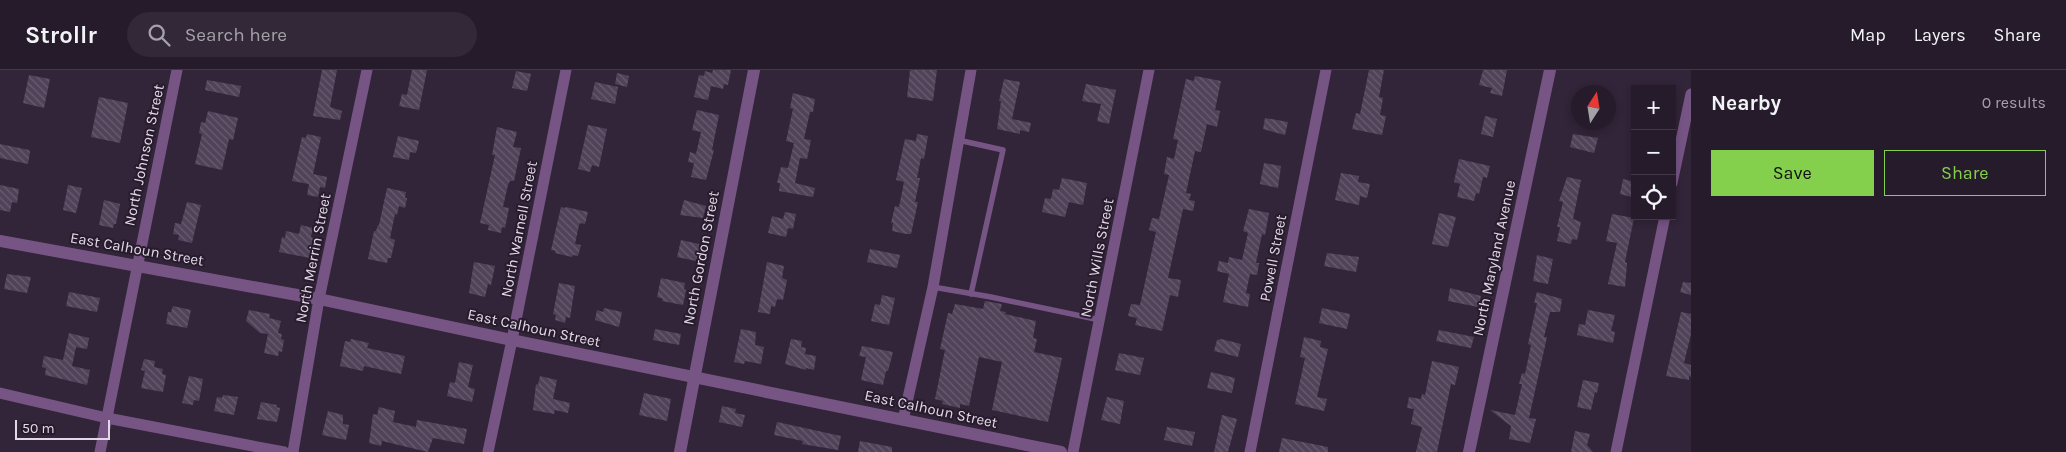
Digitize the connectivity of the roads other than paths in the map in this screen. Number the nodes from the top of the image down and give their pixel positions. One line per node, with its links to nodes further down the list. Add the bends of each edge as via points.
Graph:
1 (177, 70): 14 (street, North Johnson Street)
2 (367, 70): 17 (street, North Merrin Street)
3 (566, 70): 19 (street, North Warnell Street)
4 (754, 70): 20 (street, North Gordon Street)
5 (971, 70): 10 (street)
6 (1149, 70): 18 (street, North Wills Street)
7 (1326, 70): 31 (street, Powell Street)
8 (1550, 70): 32 (street, North Maryland Avenue)
9 (1691, 94): 11 (street)
10 (958, 140): 15 (street); 16 (lane, via 1003,150)
11 (1674, 175)
12 (1664, 220): 33 (street)
13 (0, 241): 14 (street, East Calhoun Street)
14 (137, 266): 17 (street, East Calhoun Street); 22 (street, North Johnson Street)
15 (933, 287): 16 (lane); 23 (street)
16 (971, 294): 18 (lane)
17 (319, 299): 19 (street, East Calhoun Street); 26 (street, North Merrin Street)
18 (1100, 320): 30 (street, North Wills Street)
19 (512, 340): 20 (street, East Calhoun Street); 27 (street, North Warnell Street)
20 (694, 377): 23 (street, East Calhoun Street); 28 (street, North Gordon Street)
21 (0, 394): 22 (street)
22 (107, 418): 24 (street, North Johnson Street); 25 (street)
23 (903, 420): 29 (street, East Calhoun Street)
24 (100, 452)
25 (284, 452)
26 (293, 452)
27 (488, 452)
28 (680, 452)
29 (1061, 452)
30 (1073, 452)
31 (1250, 452)
32 (1469, 452)
33 (1616, 452)

